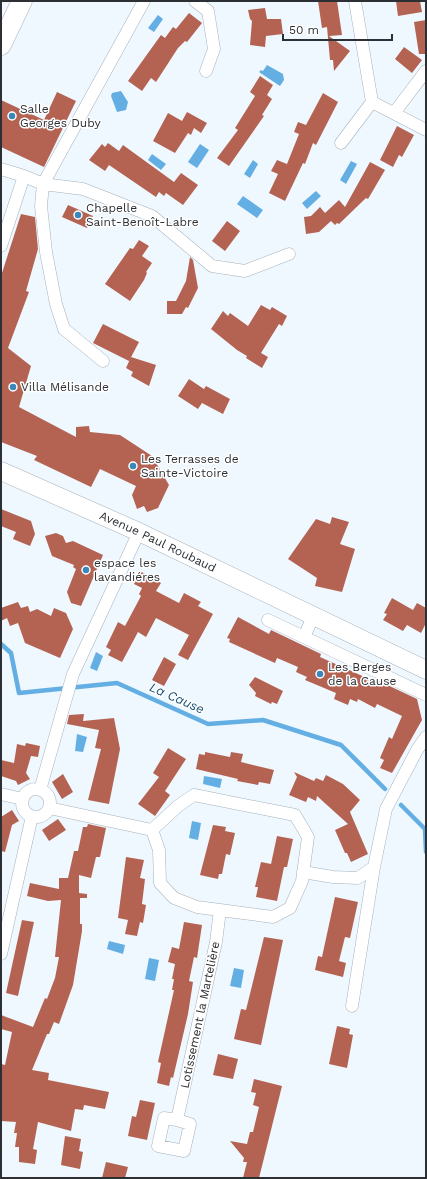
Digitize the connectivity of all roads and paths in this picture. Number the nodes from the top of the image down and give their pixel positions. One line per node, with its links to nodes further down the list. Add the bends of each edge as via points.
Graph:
1 (22, 1): 5 (main road)
2 (144, 1): 14 (street)
3 (195, 1): 6 (street, via 208,11 214,50)
4 (355, 1): 8 (street)
5 (1, 45)
6 (206, 71)
7 (426, 71): 9 (street)
8 (372, 102): 9 (street); 11 (street)
9 (394, 113): 10 (street)
10 (426, 130)
11 (341, 143)
12 (1, 169): 13 (street)
13 (24, 176): 14 (street); 15 (street)
14 (43, 184): 16 (street, via 83,189 152,216 212,266 245,271); 17 (street, via 41,206 46,252 56,304 64,329)
15 (1, 246)
16 (290, 254)
17 (103, 361)
18 (1, 471): 19 (street, Avenue Paul Roubaud)
19 (139, 532): 20 (street, Avenue Paul Roubaud); 26 (street, via 73,674)
20 (313, 616): 22 (street); 23 (street, Avenue Paul Roubaud)
21 (268, 620): 22 (street)
22 (304, 637): 24 (street)
23 (426, 670)
24 (426, 695)
25 (426, 737): 32 (street, via 416,750 386,809)
26 (40, 790): 28 (street, via 28,792); 29 (street, via 49,799)
27 (1, 794): 28 (street)
28 (23, 799): 30 (street, via 24,808)
29 (49, 808): 30 (street, via 43,815); 31 (street)
30 (32, 816): 34 (street)
31 (152, 830): 33 (street, via 194,795 295,815 308,837); 35 (street, via 159,850 160,883 174,898 197,907)
32 (374, 867): 33 (street, via 358,878); 37 (street)
33 (303, 872): 35 (street, via 302,881 290,908 273,917)
34 (6, 909): 36 (street)
35 (220, 910): 38 (street, Lotissement la Martelière, via 216,942)
36 (1, 954)
37 (352, 1006)
38 (177, 1120)

